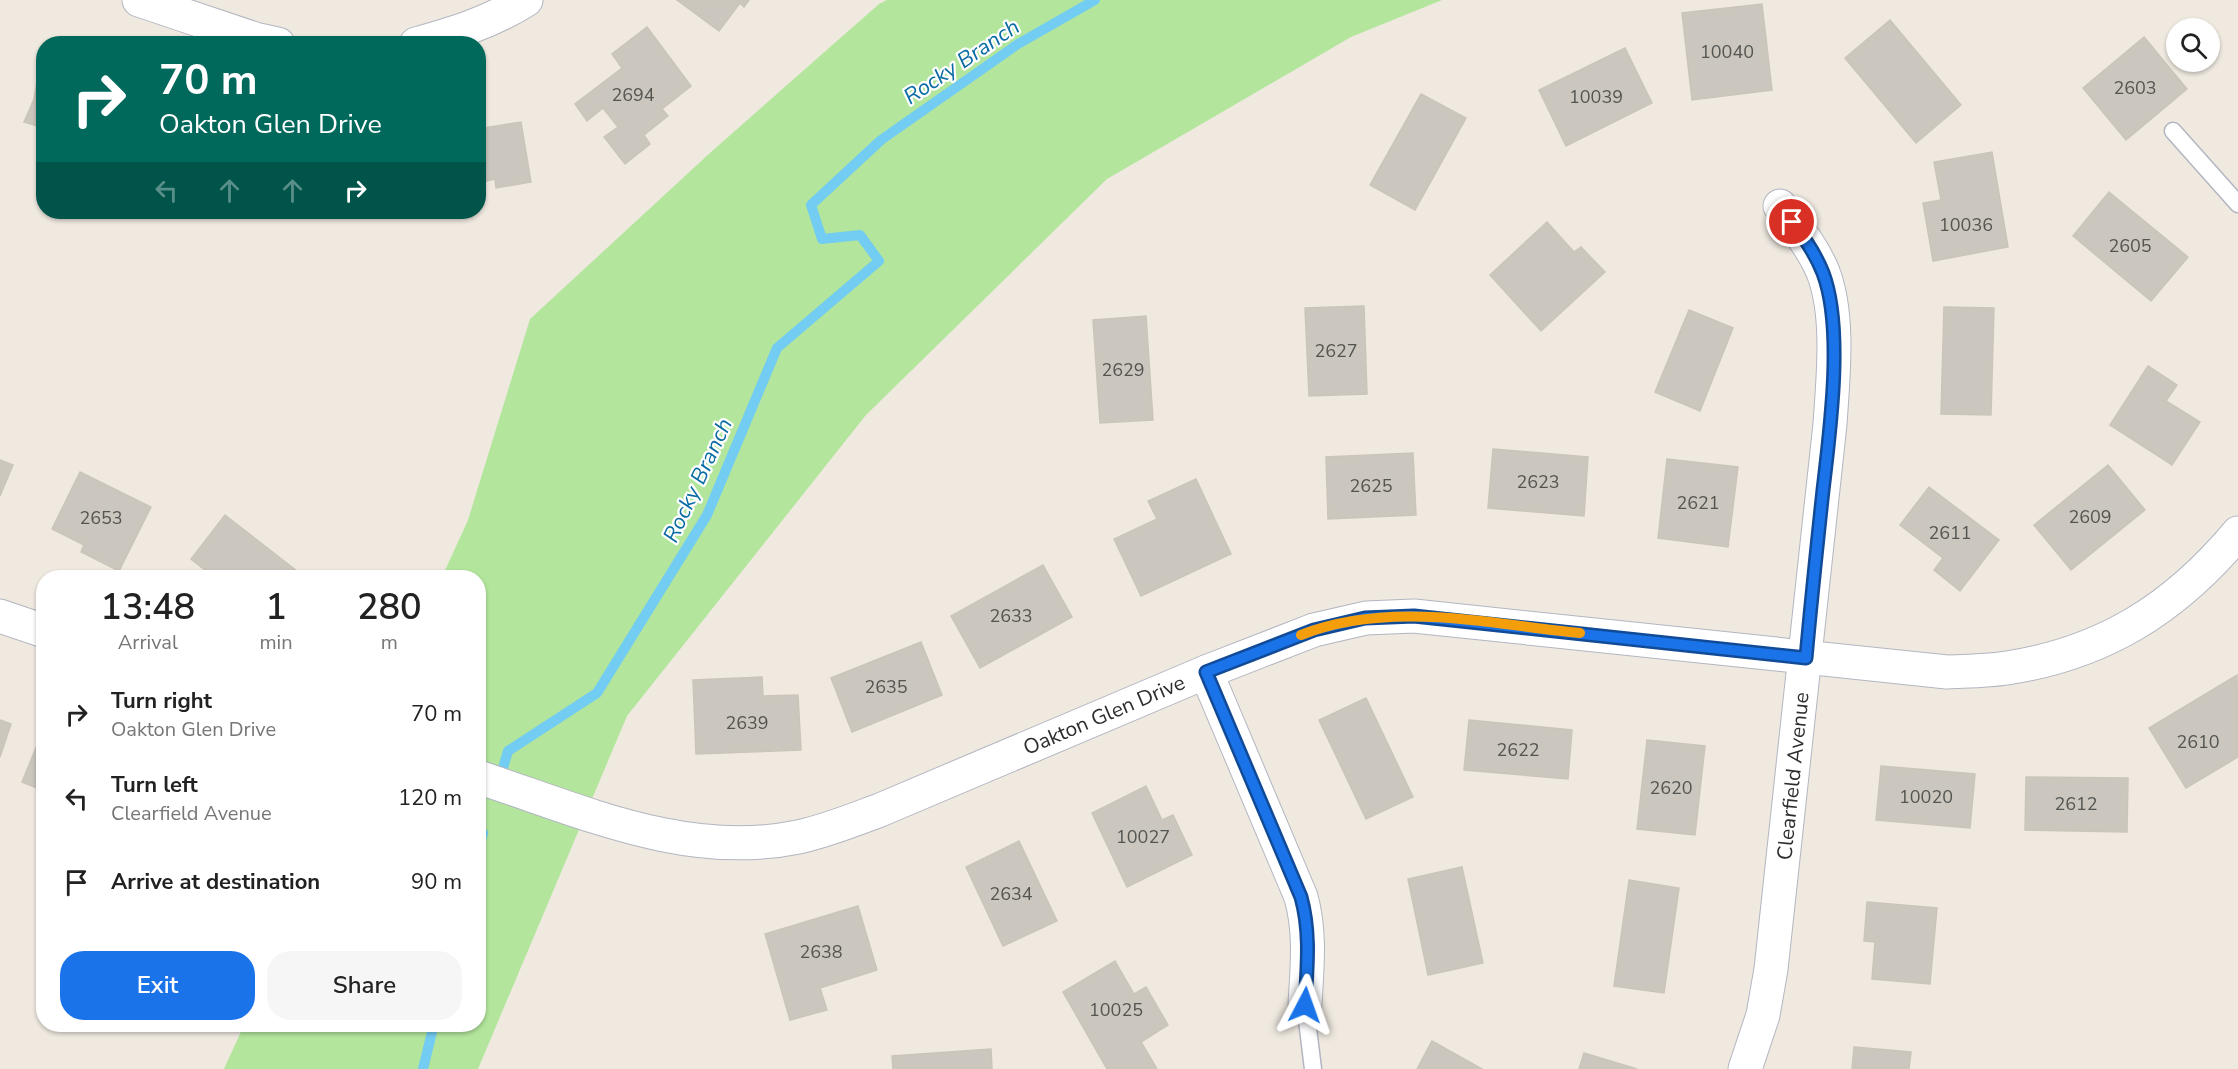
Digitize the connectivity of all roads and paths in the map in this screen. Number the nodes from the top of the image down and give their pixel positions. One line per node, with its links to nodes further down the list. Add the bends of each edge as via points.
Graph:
1 (139, 0): 3 (street)
2 (526, 0): 5 (street, via 507,12)
3 (185, 8): 4 (street)
4 (248, 36)
5 (444, 36)
6 (2173, 131): 7 (lane)
7 (2238, 204)
8 (1780, 206): 12 (street, Clearfield Avenue, via 1823,273 1832,307 1830,424)
9 (2238, 532): 12 (street, Oakton Glen Drive, via 2209,568 2158,610 2112,637 2060,658 2005,669 1947,672)
10 (0, 616): 11 (street)
11 (36, 628)
12 (1806, 658): 13 (street, Oakton Glen Drive, via 1414,616 1365,618 1314,630); 17 (street, Clearfield Avenue, via 1771,969)
13 (1206, 672): 14 (street, Oakton Glen Drive, via 830,829 756,843 703,842 651,834); 15 (street, via 1301,897 1309,949)
14 (486, 780)
15 (1305, 1005): 16 (lane)
16 (1313, 1069)
17 (1745, 1069)

